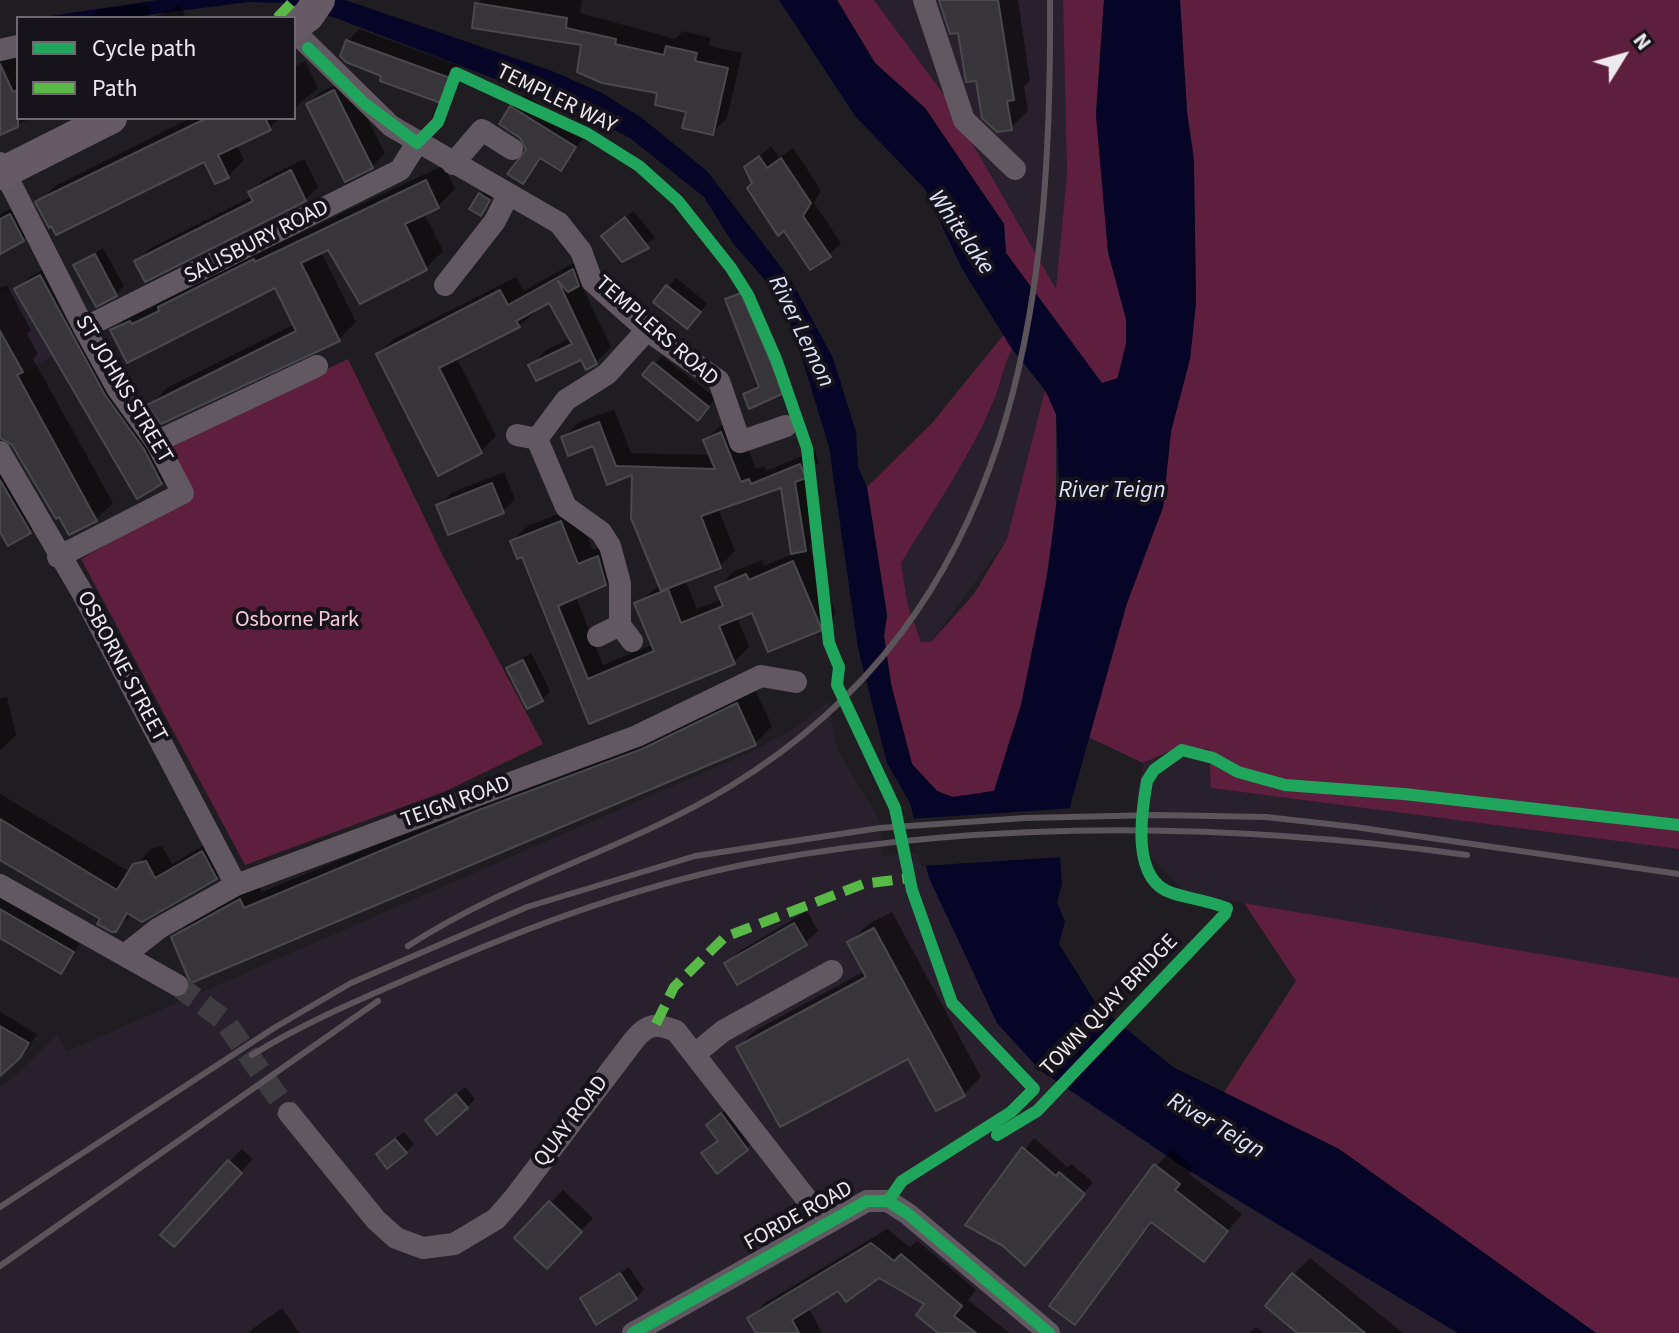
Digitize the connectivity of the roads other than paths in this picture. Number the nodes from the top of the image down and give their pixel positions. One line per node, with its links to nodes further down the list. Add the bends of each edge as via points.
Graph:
1 (924, 0): 8 (street, via 964,120)
2 (304, 18): 4 (street, TEMPLERS ROAD, via 364,103)
3 (107, 120): 7 (main road)
4 (417, 143): 6 (street, TEMPLERS ROAD); 11 (street, SALISBURY ROAD, via 400,170)
5 (512, 149): 6 (street, via 482,130)
6 (453, 164): 9 (street, TEMPLERS ROAD)
7 (2, 169): 11 (street, ST JOHNS STREET)
8 (1015, 169)
9 (508, 195): 10 (street, via 495,221); 12 (street, TEMPLERS ROAD, via 559,223 581,251 592,281)
10 (445, 285)
11 (84, 328): 15 (street, ST JOHNS STREET, via 117,388)
12 (647, 330): 14 (street, TEMPLERS ROAD, via 719,381 740,442); 18 (street, via 607,374 566,400 527,437 566,507 601,532 610,546 626,633)
13 (317, 366): 15 (street)
14 (786, 426)
15 (156, 442): 17 (street, ST JOHNS STREET, via 183,493)
16 (0, 452): 17 (street, OSBORNE STREET)
17 (58, 557): 21 (street, OSBORNE STREET, via 83,594)
18 (598, 636)
19 (796, 682): 21 (street, TEIGN ROAD, via 761,676 637,736)
20 (0, 885): 22 (street)
21 (236, 885): 22 (street, TEIGN ROAD, via 199,902)
22 (126, 954): 24 (street)
23 (832, 971): 25 (street, via 723,1031)
24 (177, 985)
25 (695, 1054): 26 (street, QUAY ROAD, via 676,1031 656,1024 643,1028 496,1219 454,1244 423,1248 396,1238); 27 (street, QUAY ROAD)
26 (289, 1113)
27 (826, 1224): 28 (street, FORDE ROAD); 29 (street, FORDE ROAD, via 867,1201 888,1201)
28 (633, 1333)
29 (1049, 1333)

